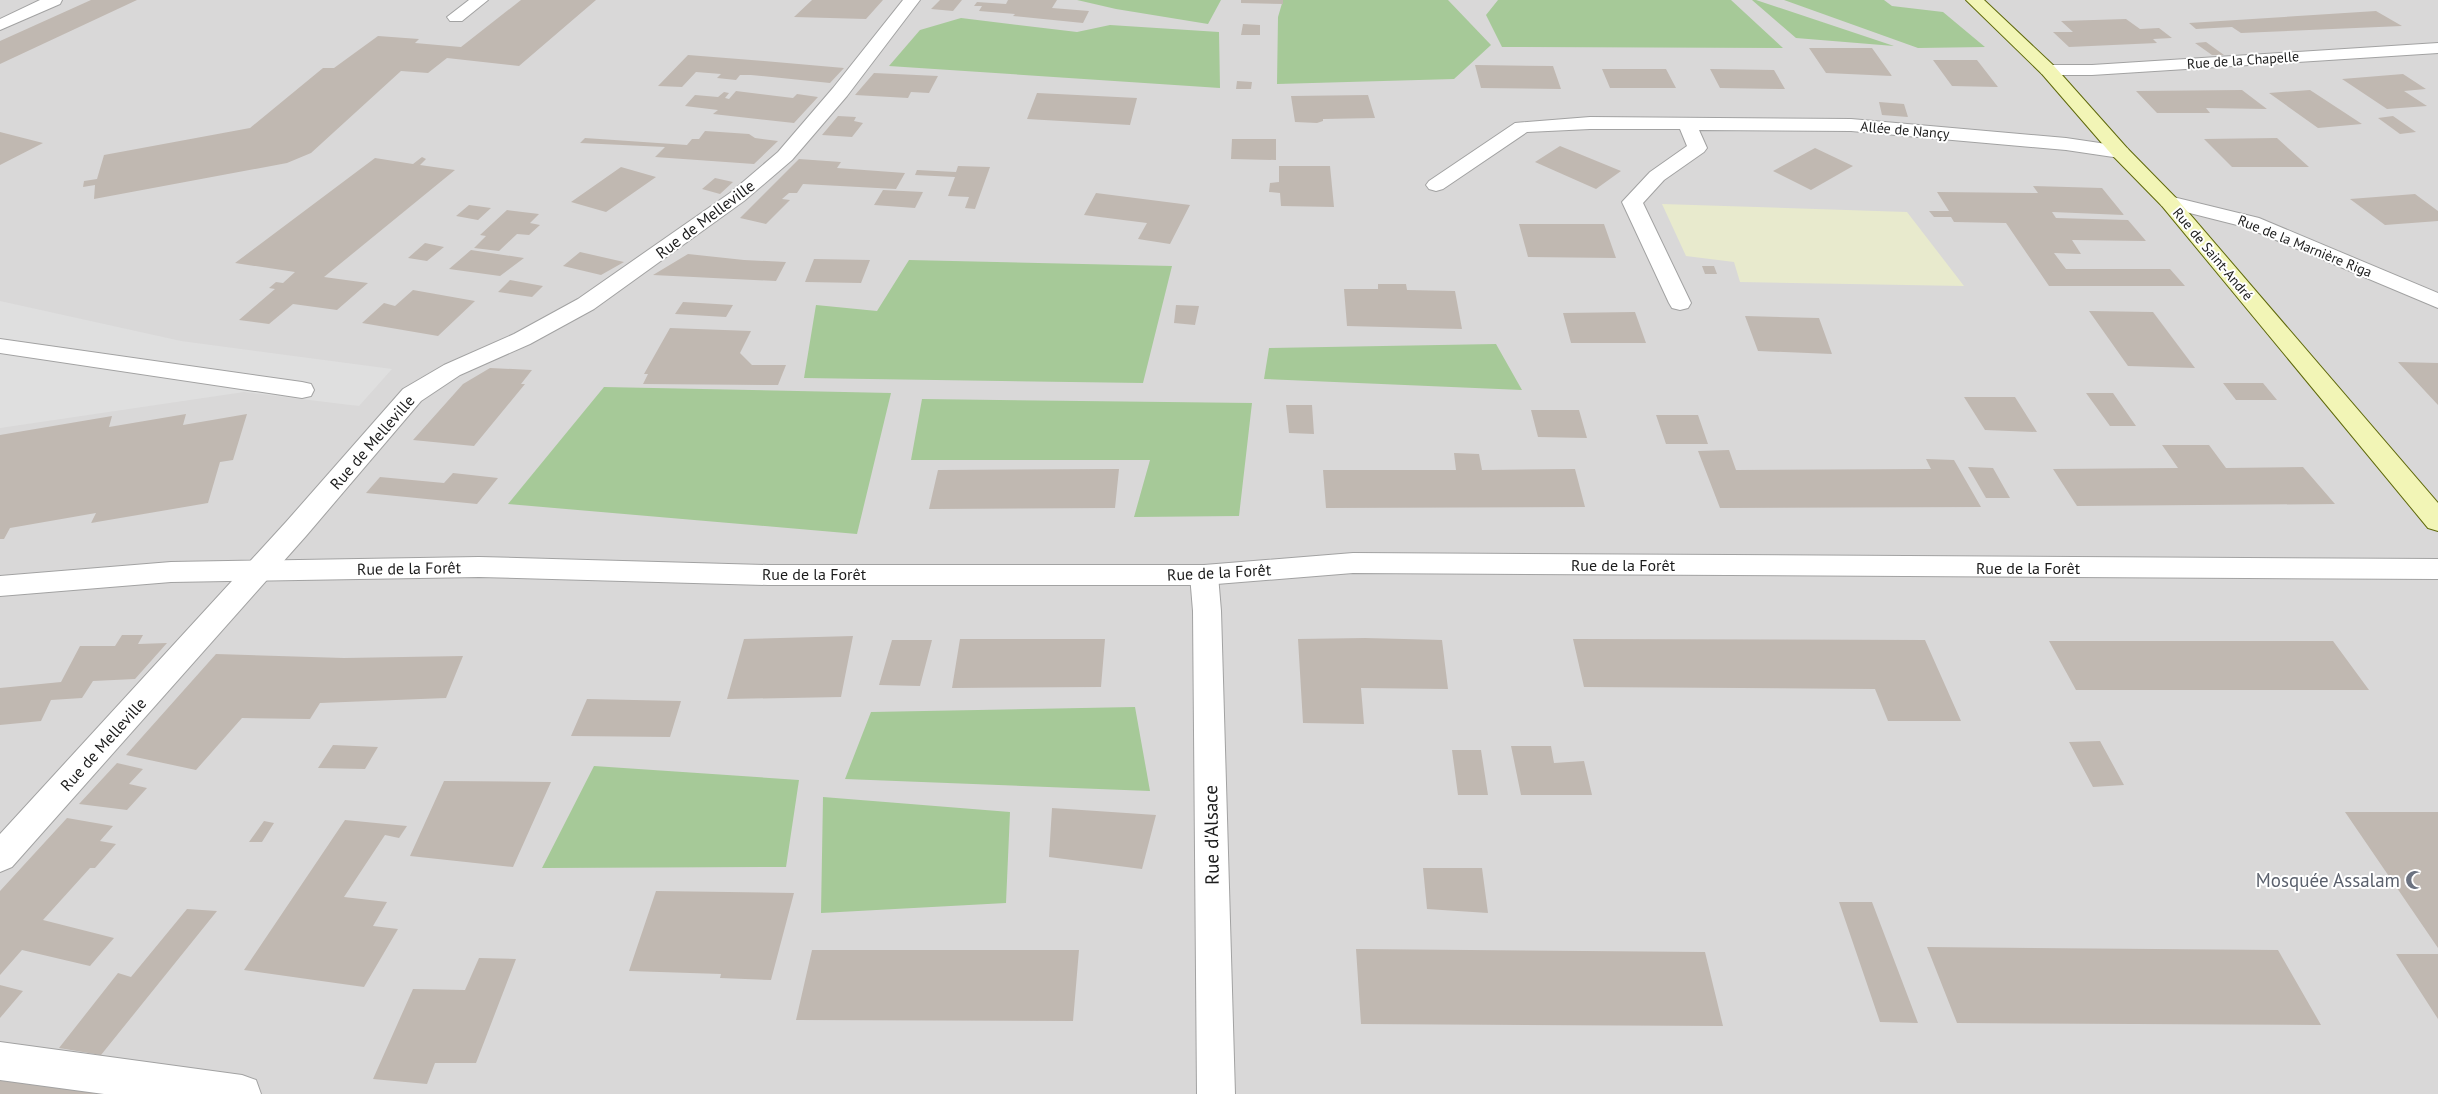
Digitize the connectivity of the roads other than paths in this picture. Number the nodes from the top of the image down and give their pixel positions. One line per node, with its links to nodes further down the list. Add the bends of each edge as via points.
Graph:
1 (54, 0): 6 (street)
2 (480, 0): 5 (street)
3 (912, 0): 19 (street, Rue de Melleville, via 785,156 737,197 586,304 522,339 452,370 412,395)
4 (1974, 0): 8 (main road, Rue de Saint-André)
5 (456, 17)
6 (0, 25)
7 (2438, 48): 8 (street, Rue de la Chapelle)
8 (2048, 70): 10 (main road, Rue de Saint-André)
9 (1688, 125): 10 (street, Allée de Nançy, via 1851,125 2066,144); 11 (street, Allée de Nançy, via 1590,123 1522,127); 14 (street, via 1697,148 1657,176 1632,202)
10 (2120, 152): 12 (main road, Rue de Saint-André)
11 (1436, 185)
12 (2169, 202): 13 (street, Rue de la Marnière Riga, via 2252,222); 17 (main road, Rue de Saint-André)
13 (2438, 301)
14 (1680, 303)
15 (0, 346): 16 (street)
16 (302, 390)
17 (2438, 521)
18 (2438, 569): 20 (street, Rue de la Forêt, via 1353,563)
19 (258, 571): 20 (street, Rue de la Forêt, via 479,567 778,575); 21 (street, Rue de la Forêt, via 171,572); 22 (street, Rue de Melleville)
20 (1204, 576): 25 (street, Rue d'Alsace)
21 (0, 586)
22 (0, 857)
23 (0, 1061): 24 (street)
24 (242, 1094)
25 (1216, 1094)

